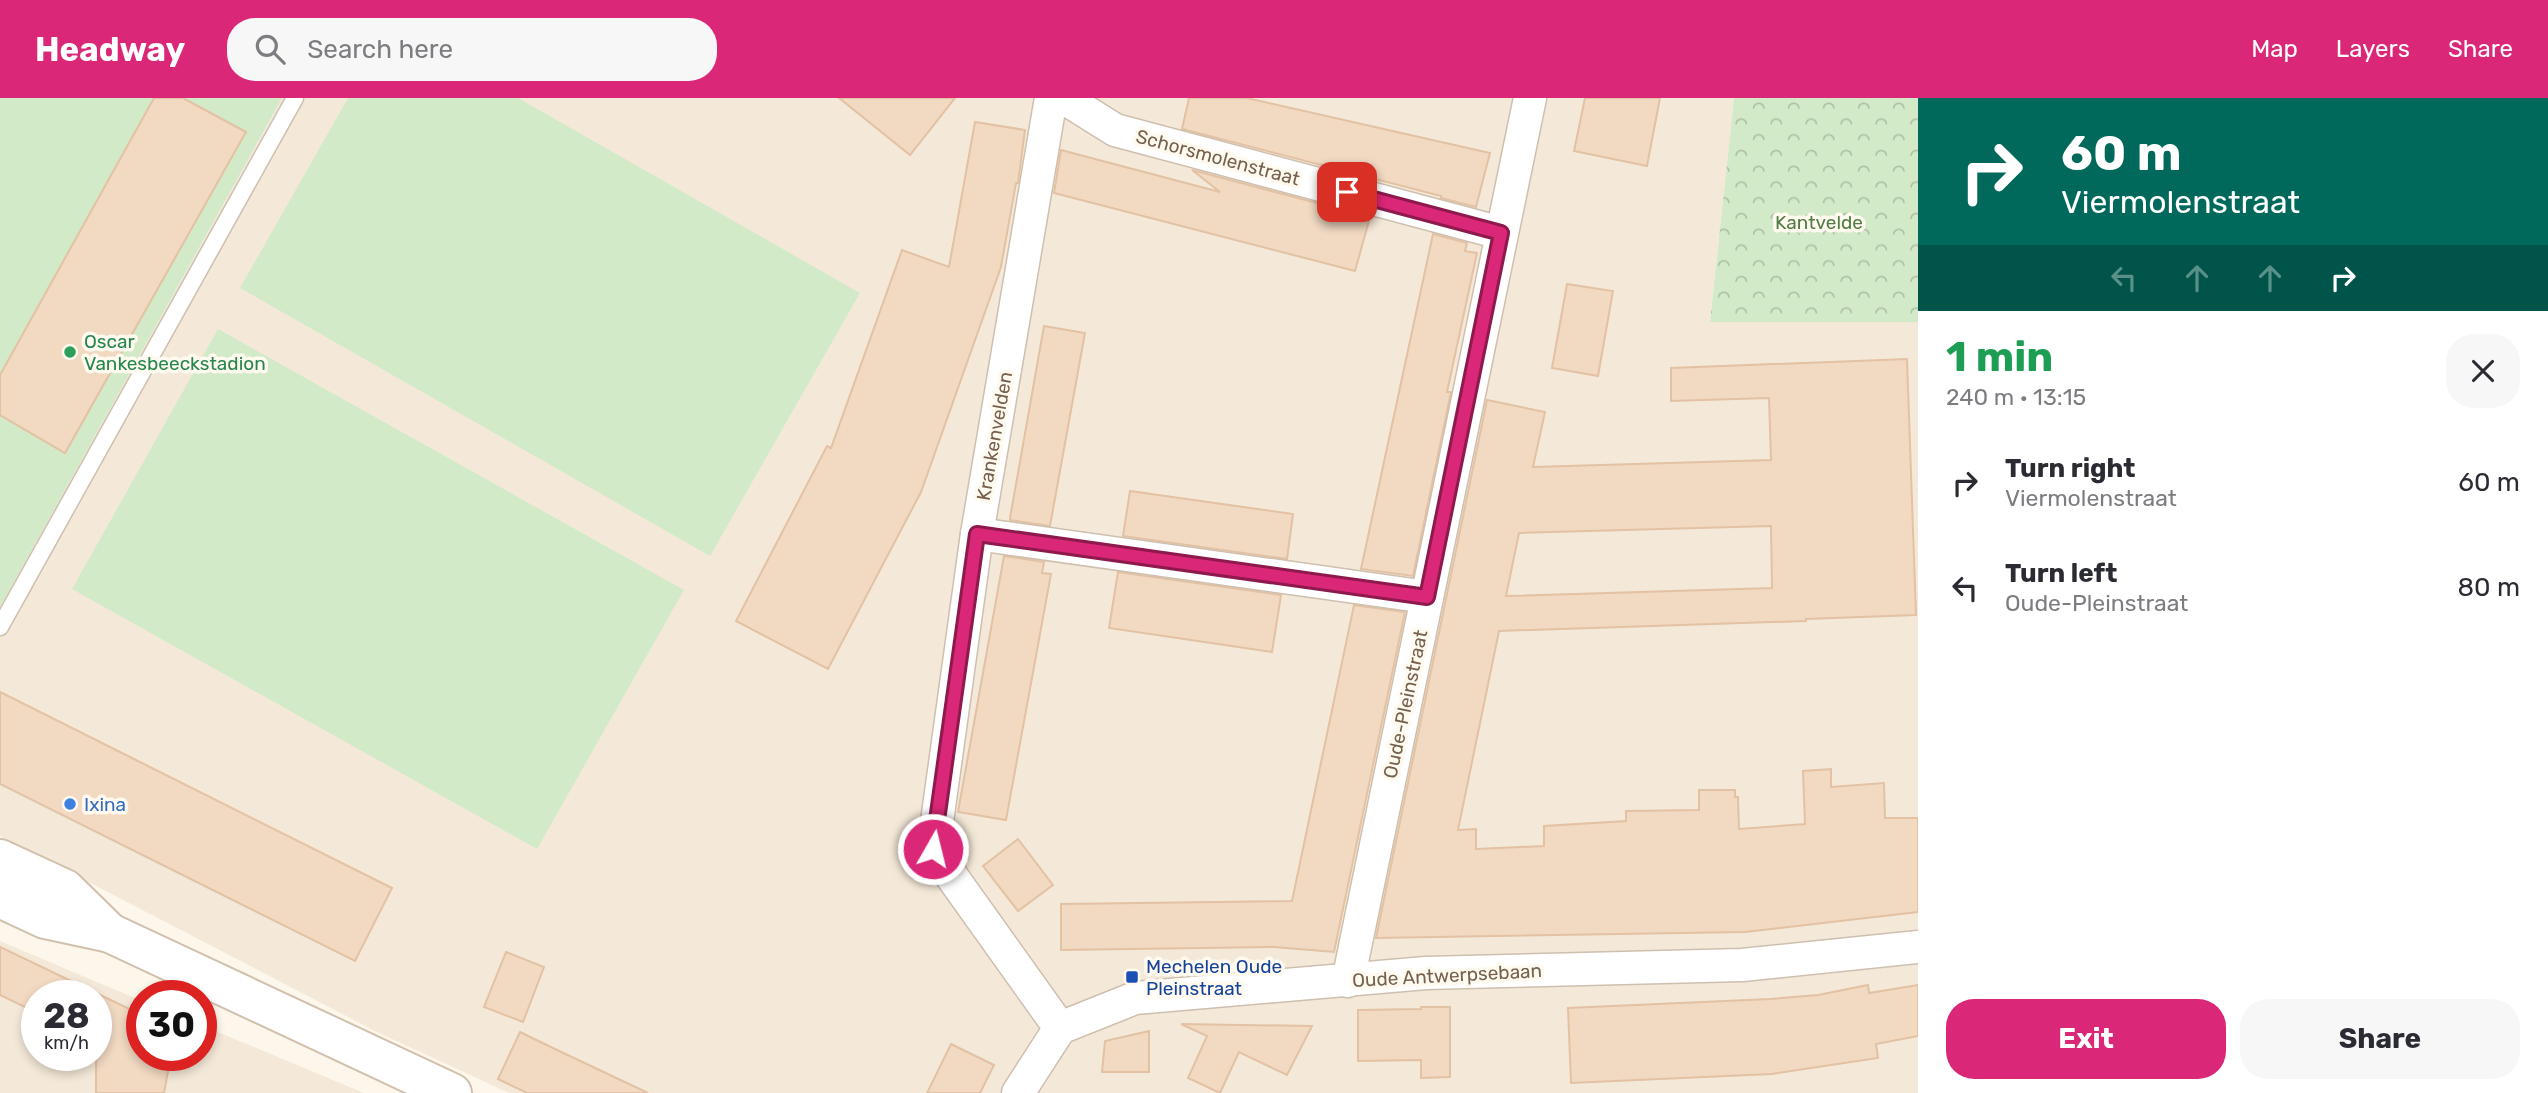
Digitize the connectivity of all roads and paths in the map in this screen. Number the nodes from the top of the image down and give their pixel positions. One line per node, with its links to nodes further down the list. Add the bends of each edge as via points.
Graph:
1 (295, 98): 8 (lane)
2 (1051, 98): 6 (street, Krankenvelden)
3 (1064, 98): 5 (street, Schorsmolenstraat, via 1115,130)
4 (1530, 98): 5 (street, Oude-Pleinstraat)
5 (1501, 233): 7 (street, Oude-Pleinstraat)
6 (977, 534): 7 (street); 14 (street, Krankenvelden, via 933,849)
7 (1427, 597): 13 (street, Oude-Pleinstraat)
8 (0, 627)
9 (0, 859): 11 (main road, via 65,889)
10 (0, 898): 11 (main road, via 45,919)
11 (110, 933): 15 (main road)
12 (1918, 947): 13 (street, Oude Antwerpsebaan, via 1742,964 1426,973)
13 (1348, 981): 14 (street, Oude Antwerpsebaan, via 1135,998)
14 (1060, 1028): 16 (street)
15 (452, 1093)
16 (1018, 1093)

